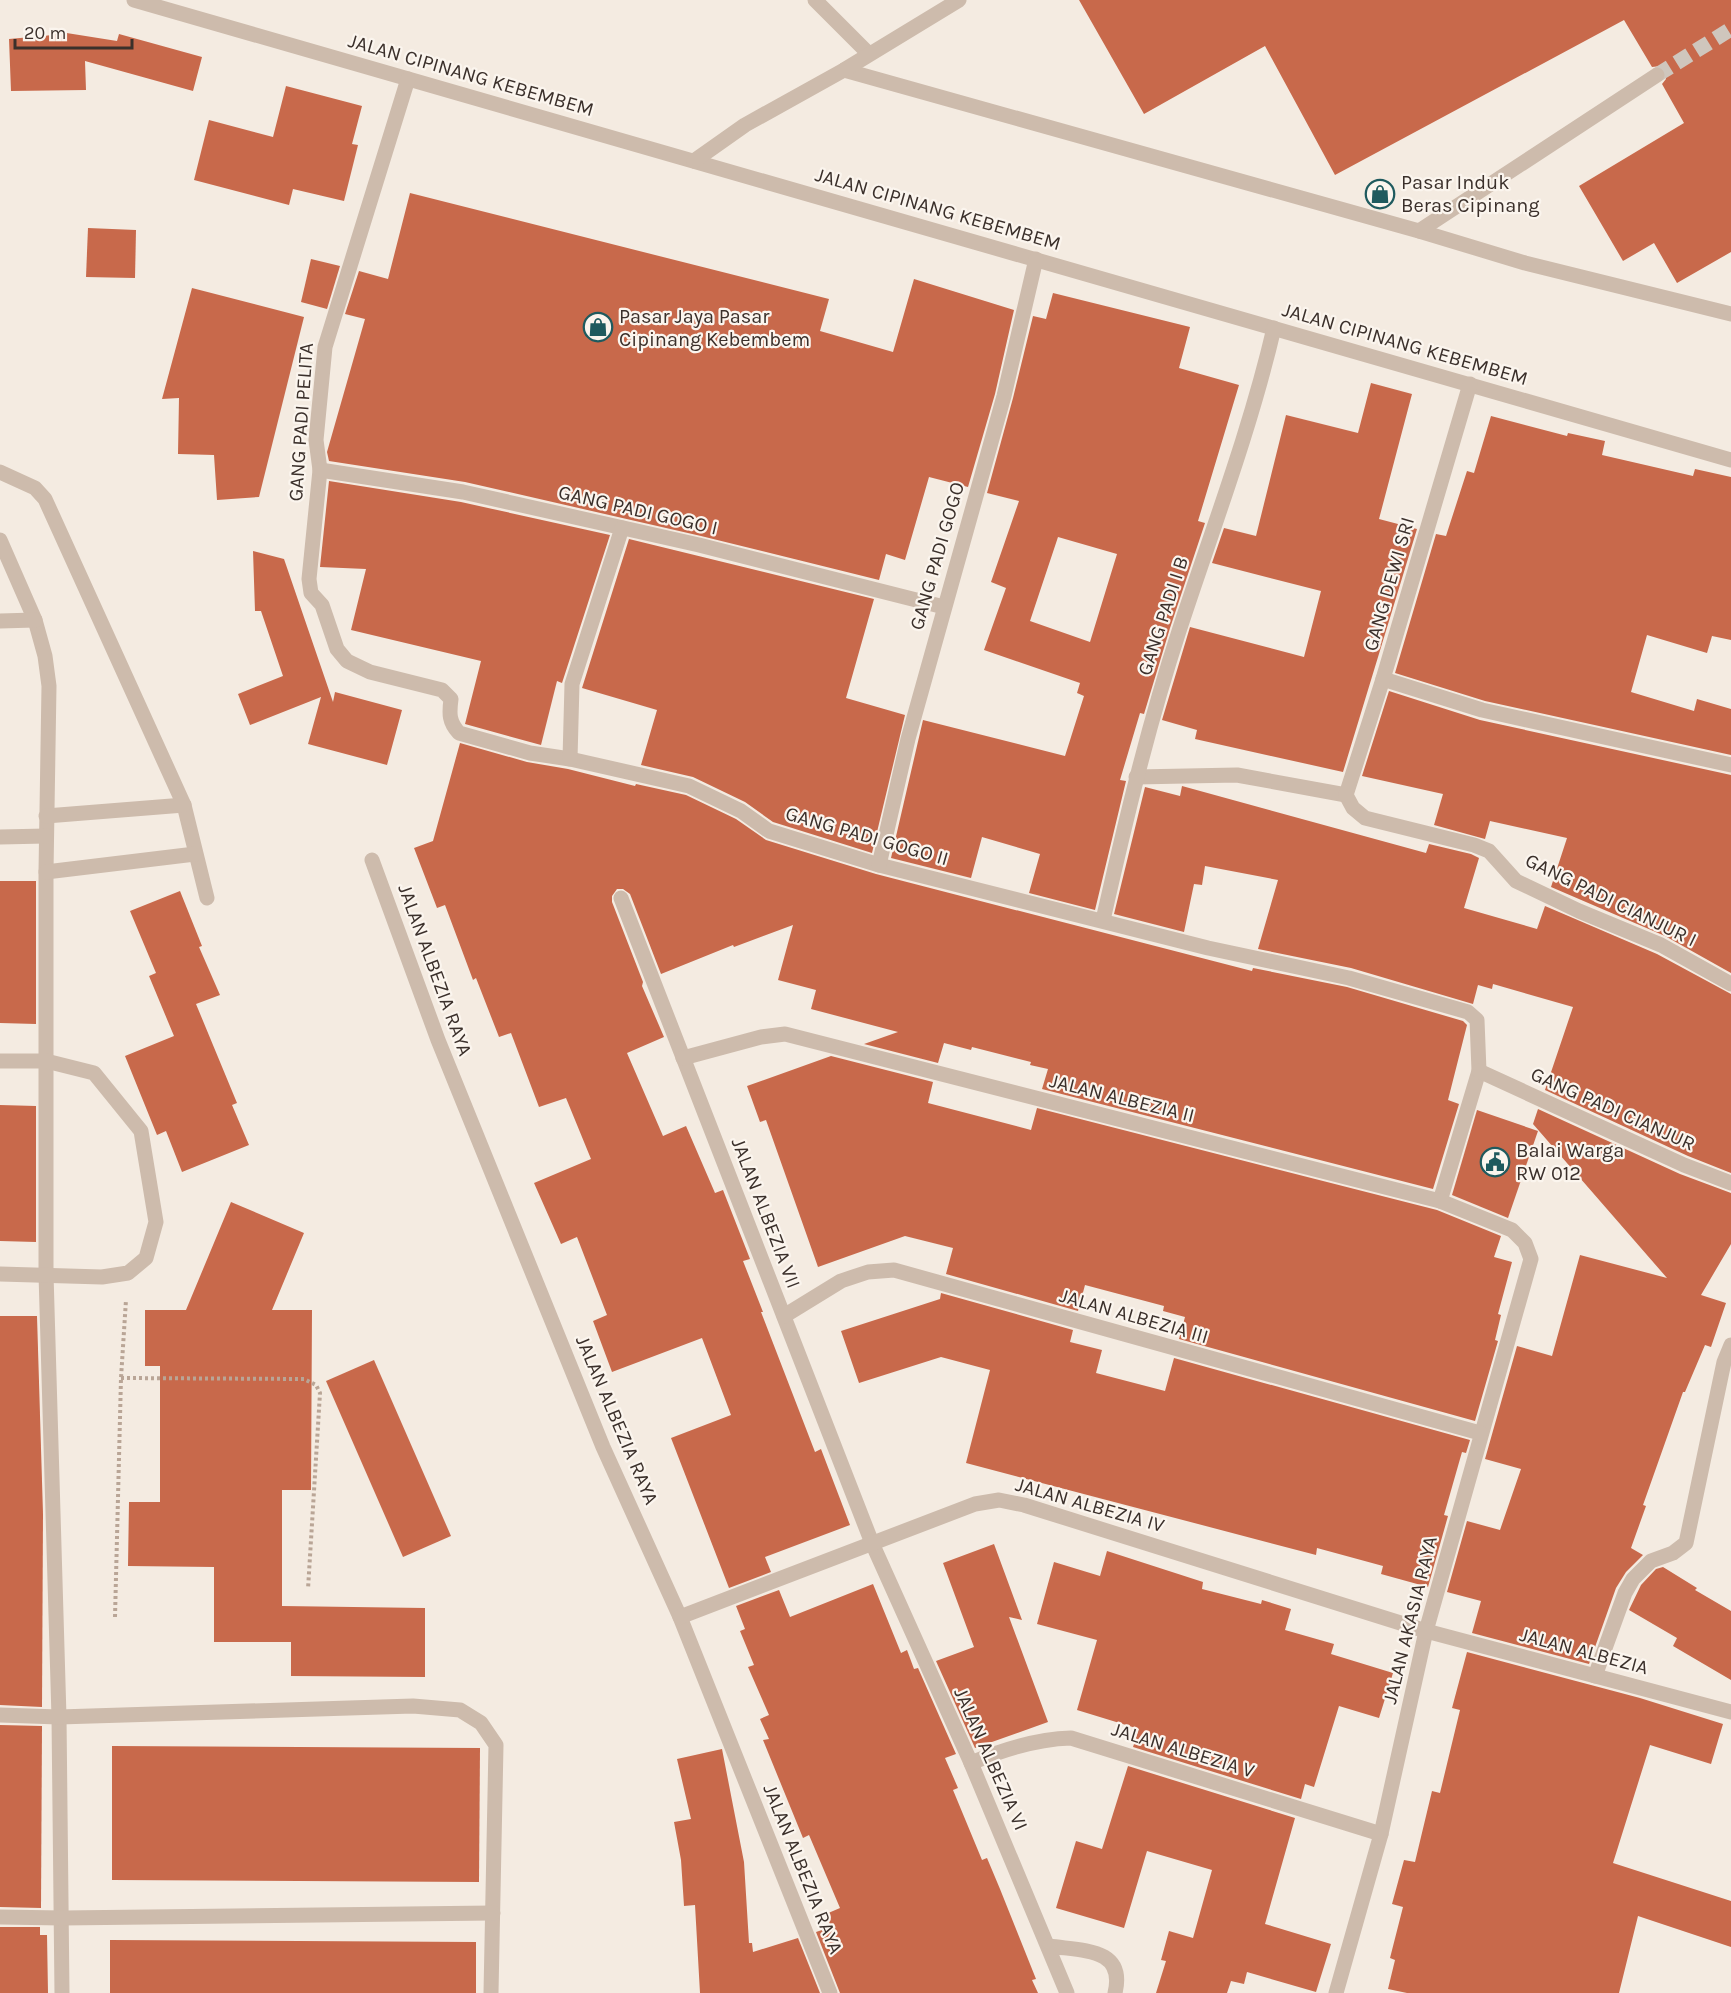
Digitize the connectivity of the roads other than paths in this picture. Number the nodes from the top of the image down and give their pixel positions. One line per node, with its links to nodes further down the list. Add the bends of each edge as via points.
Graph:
1 (134, 0): 7 (street, JALAN CIPINANG KEBEMBEM)
2 (815, 0): 4 (street)
3 (958, 0): 4 (street)
4 (869, 54): 5 (street)
5 (844, 70): 8 (street, via 745,125); 9 (street)
6 (1657, 75): 9 (street)
7 (408, 79): 8 (street, JALAN CIPINANG KEBEMBEM); 15 (street, GANG PADI PELITA, via 325,347 316,440)
8 (694, 161): 10 (street, JALAN CIPINANG KEBEMBEM)
9 (1419, 231): 11 (street, via 1525,263)
10 (1036, 259): 12 (street, JALAN CIPINANG KEBEMBEM); 19 (street, GANG PADI GOGO, via 1004,396)
11 (1731, 314)
12 (1274, 328): 13 (street, JALAN CIPINANG KEBEMBEM); 26 (street, GANG PADI I B, via 1236,463)
13 (1470, 384): 14 (street, JALAN CIPINANG KEBEMBEM); 23 (street, GANG DEWI SRI)
14 (1731, 460)
15 (320, 470): 17 (street, GANG PADI GOGO I, via 463,492); 22 (street, GANG PADI PELITA, via 309,579 311,593 321,605 337,650)
16 (0, 472): 28 (street, via 35,488 45,499)
17 (622, 528): 19 (street, GANG PADI GOGO I); 24 (street, via 572,684)
18 (0, 540): 20 (street)
19 (944, 607): 34 (street, GANG PADI GOGO)
20 (35, 620): 21 (street); 29 (street, via 49,686)
21 (0, 621)
22 (346, 661): 24 (street, GANG PADI GOGO II, via 370,672 442,690 451,699 449,716 459,734)
23 (1383, 679): 25 (street, via 1482,710); 27 (street, GANG DEWI SRI)
24 (570, 759): 34 (street, GANG PADI GOGO II, via 689,786 741,811 770,831)
25 (1731, 765)
26 (1136, 777): 27 (street, via 1237,775); 38 (street, GANG PADI I B)
27 (1346, 795): 39 (street, GANG PADI CIANJUR I, via 1365,818 1489,851 1516,881 1661,945)
28 (184, 805): 29 (street); 32 (street)
29 (46, 816): 30 (street)
30 (46, 836): 31 (street); 35 (street)
31 (0, 837)
32 (195, 854): 35 (street); 36 (street)
33 (372, 860): 53 (street, JALAN ALBEZIA RAYA, via 438,1040 599,1436)
34 (879, 865): 38 (street, GANG PADI GOGO II)
35 (46, 872): 42 (street)
36 (207, 898)
37 (621, 898): 40 (street, JALAN ALBEZIA VII)
38 (1103, 920): 43 (street, GANG PADI GOGO II, via 1208,948 1349,978 1468,1012 1477,1020)
39 (1731, 984)
40 (683, 1058): 45 (street, JALAN ALBEZIA II, via 785,1034); 49 (street, JALAN ALBEZIA VII)
41 (0, 1061): 42 (street)
42 (46, 1061): 48 (street); 48 (street, via 94,1073 141,1131 156,1222 146,1258 128,1273 102,1277)
43 (1479, 1071): 44 (street, GANG PADI CIANJUR); 45 (street, GANG PADI GOGO II)
44 (1731, 1183)
45 (1440, 1201): 46 (street, JALAN ALBEZIA II, via 1512,1230 1525,1243)
46 (1531, 1259): 51 (street, JALAN AKASIA RAYA)
47 (0, 1274): 48 (street)
48 (46, 1274): 58 (street)
49 (784, 1316): 51 (street, JALAN ALBEZIA III, via 841,1281 868,1272 894,1270); 52 (street, JALAN ALBEZIA VII)
50 (1731, 1345): 55 (street, via 1724,1362 1686,1543 1674,1553 1651,1561 1633,1580)
51 (1480, 1433): 54 (street, JALAN AKASIA RAYA)
52 (873, 1543): 53 (street, JALAN ALBEZIA IV); 54 (street, JALAN ALBEZIA IV, via 975,1504 999,1500); 59 (street, JALAN ALBEZIA VI)
53 (680, 1617): 67 (street, JALAN ALBEZIA RAYA)
54 (1426, 1631): 55 (street, JALAN ALBEZIA); 60 (street, JALAN AKASIA RAYA)
55 (1595, 1676): 56 (street, JALAN ALBEZIA)
56 (1731, 1712)
57 (0, 1715): 58 (street)
58 (59, 1717): 61 (street, via 413,1706 460,1710 481,1723 496,1745); 63 (street)
59 (971, 1763): 60 (street, JALAN ALBEZIA V, via 1047,1739 1071,1738); 64 (street, JALAN ALBEZIA VI)
60 (1381, 1834): 70 (street, JALAN AKASIA RAYA)
61 (493, 1913): 63 (street); 66 (street)
62 (0, 1917): 63 (street)
63 (62, 1918): 65 (street)
64 (1049, 1946): 68 (street, JALAN ALBEZIA VI); 69 (street, via 1100,1954 1111,1961 1118,1974)
65 (63, 1993)
66 (491, 1993)
67 (830, 1993)
68 (1067, 1993)
69 (1115, 1993)
70 (1336, 1993)

